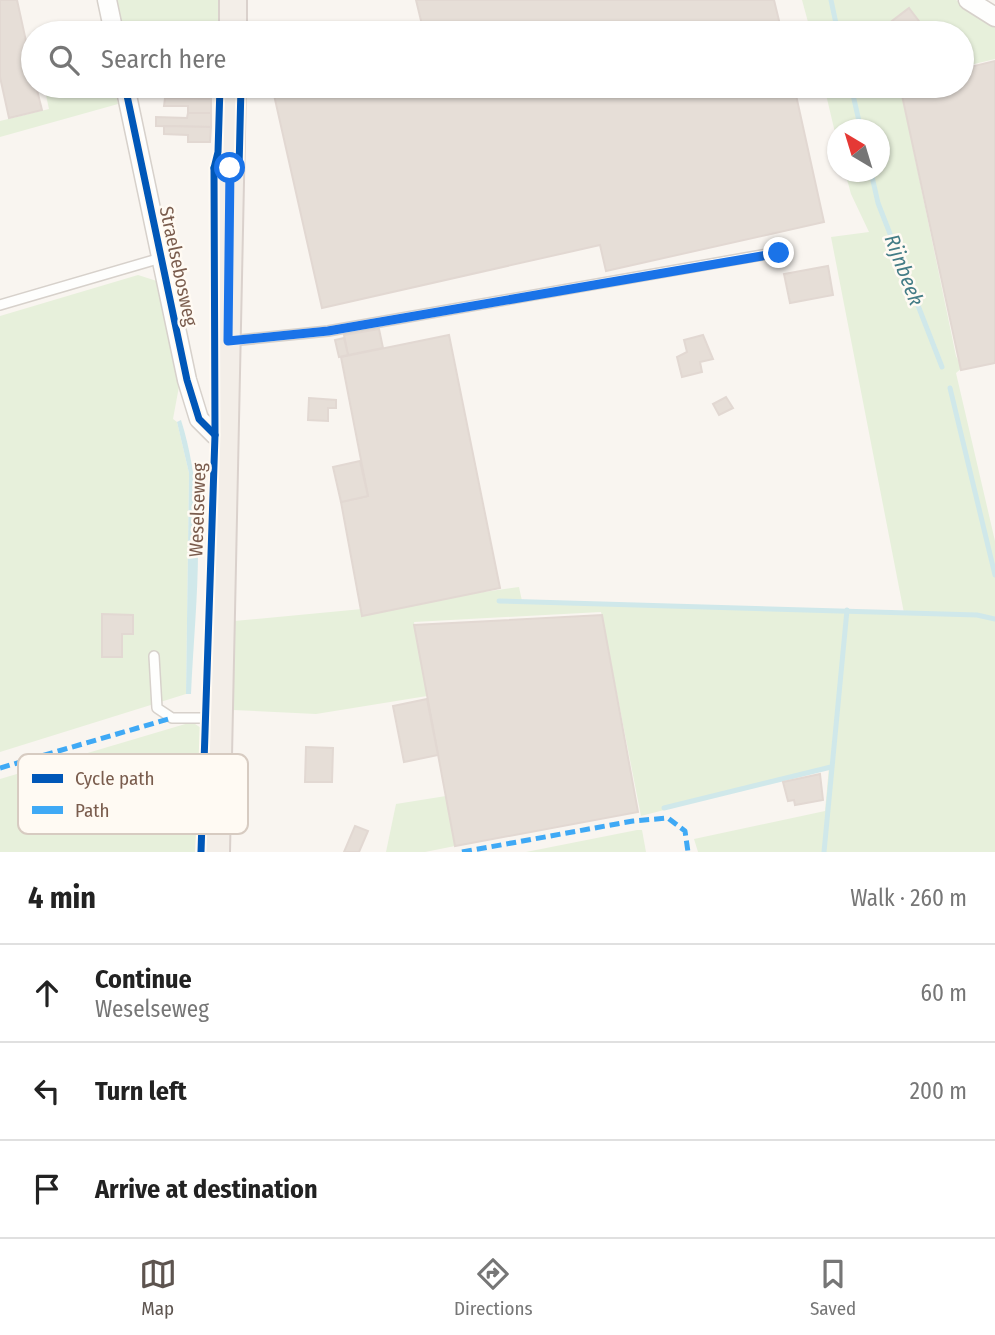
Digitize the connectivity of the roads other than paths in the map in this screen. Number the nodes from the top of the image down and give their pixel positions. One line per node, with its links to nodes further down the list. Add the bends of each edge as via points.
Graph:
1 (107, 0): 5 (street)
2 (233, 0): 6 (main road)
3 (968, 0): 4 (street)
4 (995, 17)
5 (111, 21)
6 (233, 21)
7 (128, 98): 10 (street, Straelsebosweg)
8 (232, 98): 12 (main road, Weselseweg)
9 (779, 253): 12 (lane, via 328,331)
10 (161, 258): 11 (lane); 13 (street, Straelsebosweg, via 199,419 215,435)
11 (0, 305)
12 (228, 341): 13 (main road, Weselseweg)
13 (226, 435): 15 (main road, Weselseweg)
14 (154, 656): 15 (lane, via 157,708 172,718)
15 (219, 718): 16 (main road, Weselseweg)
16 (218, 754)
17 (216, 834): 18 (main road, Weselseweg)
18 (216, 852)

